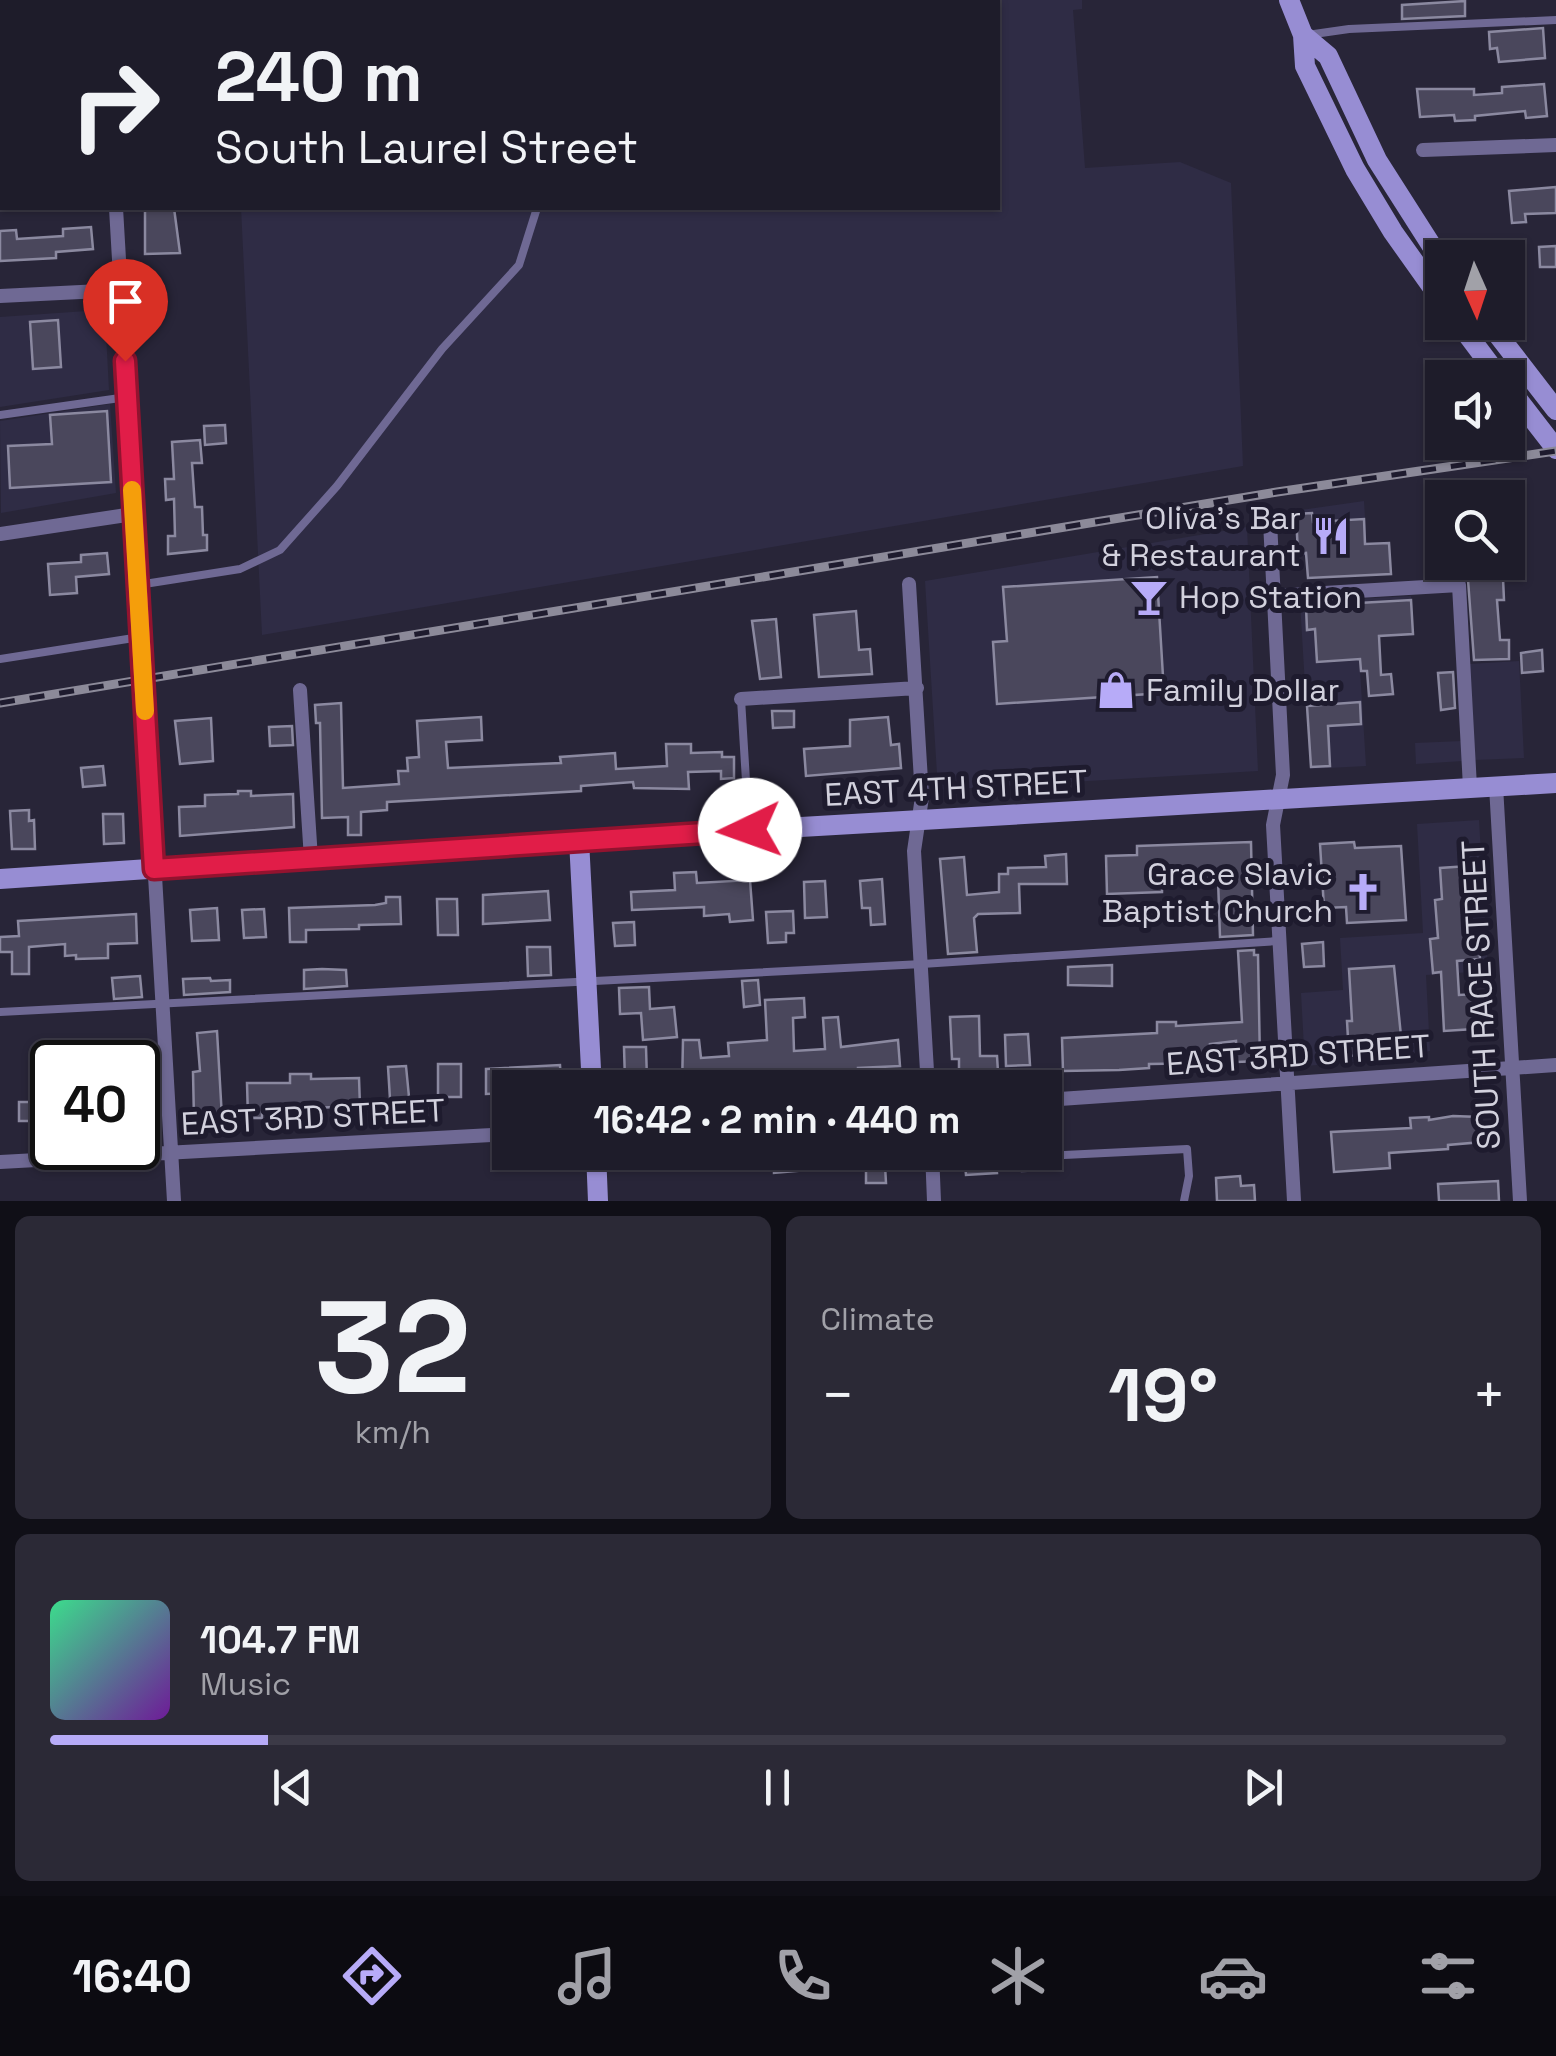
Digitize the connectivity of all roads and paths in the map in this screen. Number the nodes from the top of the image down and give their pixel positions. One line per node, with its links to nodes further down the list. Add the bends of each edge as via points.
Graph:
1 (1289, 0): 3 (street)
2 (1556, 20): 3 (lane)
3 (1303, 36): 8 (street, via 1328,56 1377,160); 9 (street, via 1305,66 1355,170)
4 (1556, 145): 5 (street)
5 (1423, 150)
6 (116, 210): 10 (street)
7 (537, 210): 22 (lane, via 520,264 442,349 280,550 240,569)
8 (1428, 240)
9 (1425, 277)
10 (120, 290): 11 (street); 13 (street)
11 (0, 296)
12 (1502, 340): 15 (street)
13 (128, 397): 16 (lane); 18 (street)
14 (1525, 409): 17 (street)
15 (1556, 410)
16 (0, 416)
17 (1556, 449)
18 (133, 514): 20 (street); 22 (street)
19 (1270, 522): 23 (street)
20 (0, 534)
21 (909, 584): 26 (street)
22 (137, 585): 24 (street)
23 (1274, 596): 31 (street, via 1459,585); 32 (street)
24 (140, 637): 25 (lane); 37 (street)
25 (0, 659)
26 (916, 688): 28 (street); 33 (street)
27 (300, 690): 36 (street)
28 (742, 699): 34 (lane)
29 (1556, 783): 30 (street, EAST 4TH STREET)
30 (1496, 786): 31 (street, EAST 4TH STREET); 45 (street, SOUTH RACE STREET)
31 (1470, 787): 32 (street, EAST 4TH STREET)
32 (1278, 800): 33 (street, EAST 4TH STREET); 39 (street, via 1273,825)
33 (918, 820): 34 (street, EAST 4TH STREET); 40 (street)
34 (750, 830): 35 (street, EAST 4TH STREET)
35 (579, 840): 36 (street, EAST 4TH STREET); 41 (street)
36 (311, 858): 37 (street, EAST 4TH STREET)
37 (154, 869): 38 (street, EAST 4TH STREET); 42 (street)
38 (0, 879)
39 (1279, 941): 40 (lane); 48 (street)
40 (922, 964): 41 (lane); 47 (street)
41 (586, 980): 42 (lane); 46 (street)
42 (162, 1004): 43 (lane); 51 (street)
43 (0, 1012)
44 (1556, 1065): 45 (street, EAST 3RD STREET)
45 (1512, 1068): 48 (street, EAST 3RD STREET); 61 (street, SOUTH RACE STREET)
46 (591, 1070)
47 (927, 1070)
48 (1287, 1085): 49 (street, EAST 3RD STREET); 60 (street)
49 (1062, 1099)
50 (492, 1135): 51 (street, EAST 3RD STREET)
51 (171, 1152): 53 (street, EAST 3RD STREET); 56 (street)
52 (1064, 1156): 59 (lane, via 1188,1149)
53 (0, 1162)
54 (597, 1170): 57 (street)
55 (933, 1170): 58 (street)
56 (174, 1201)
57 (598, 1201)
58 (934, 1201)
59 (1184, 1201)
60 (1294, 1201)
61 (1520, 1201)

